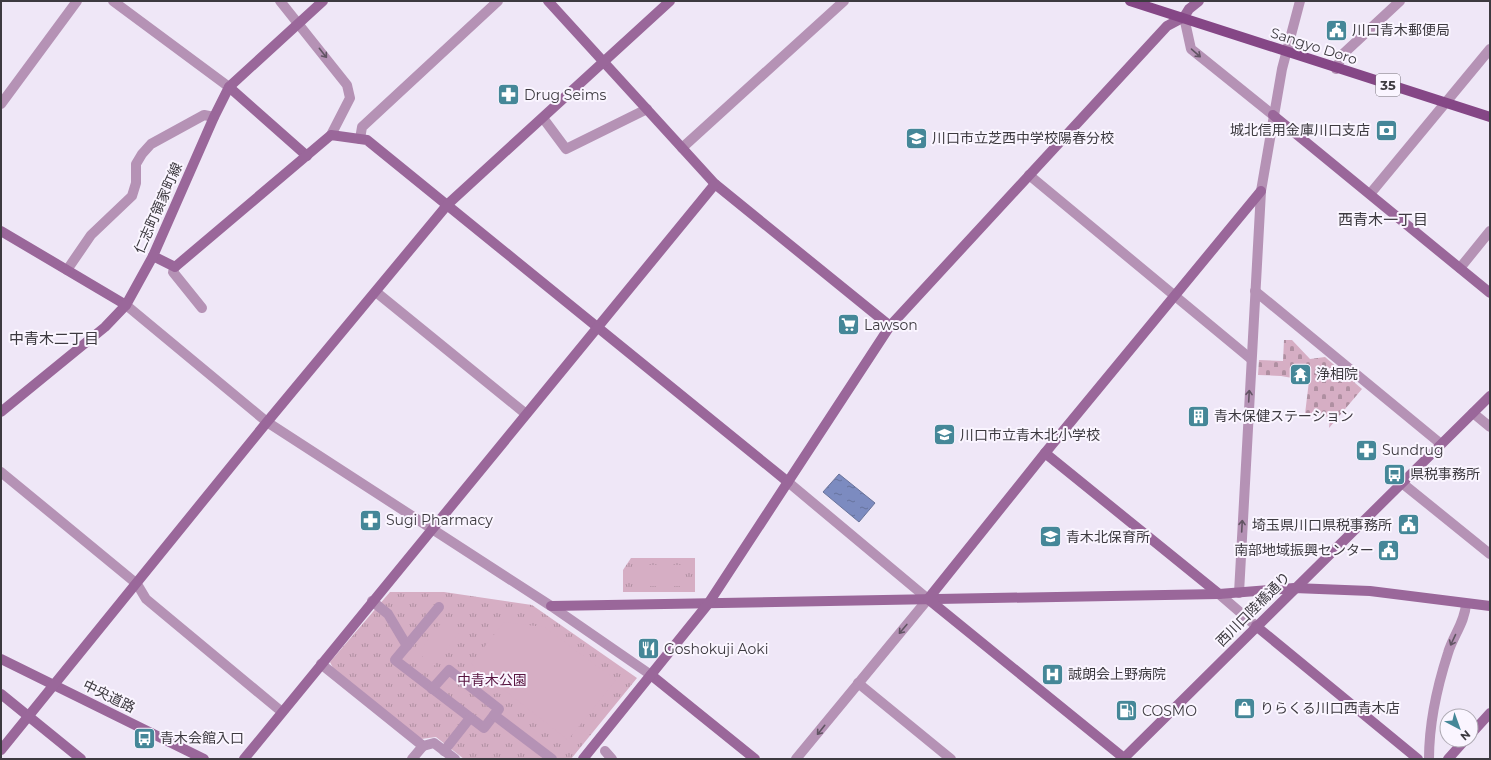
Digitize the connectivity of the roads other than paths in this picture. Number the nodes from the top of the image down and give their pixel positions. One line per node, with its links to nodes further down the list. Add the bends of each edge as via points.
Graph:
1 (77, 1): 21 (street)
2 (113, 1): 19 (street)
3 (280, 1): 14 (street)
4 (323, 1): 14 (street, 仁志町領家町線)
5 (498, 1): 28 (street, via 362,127)
6 (548, 1): 17 (street)
7 (670, 1): 17 (street)
8 (844, 1): 29 (street)
9 (1130, 1): 13 (main road, Sangyo Doro / 35)
10 (1199, 1): 13 (street, via 1189,9)
11 (1300, 1): 16 (street)
12 (1400, 1): 18 (street, via 1343,54)
13 (1184, 18): 16 (main road, Sangyo Doro / 35); 23 (street, one-way to 23, via 1191,49); 31 (street, via 1167,26)
14 (299, 23): 19 (street, 仁志町領家町線); 27 (street, one-way to 27, via 347,85 350,98)
15 (1490, 49): 20 (street)
16 (1286, 52): 18 (main road, Sangyo Doro / 35); 23 (street)
17 (604, 62): 22 (street); 26 (street)
18 (1336, 69): 20 (main road, Sangyo Doro / 35)
19 (229, 87): 24 (street, 仁志町領家町線); 30 (street)
20 (1447, 103): 25 (main road, Sangyo Doro / 35); 34 (street)
21 (1, 104)
22 (647, 109): 26 (street, via 566,149); 29 (street)
23 (1273, 115): 33 (street); 34 (street)
24 (214, 117): 38 (street, 仁志町領家町線); 41 (street, via 204,115 151,144 136,164 136,183 132,196 90,234)
25 (1490, 117)
26 (543, 118): 35 (street)
27 (331, 135): 28 (street); 30 (street)
28 (360, 139): 35 (street, via 367,140)
29 (682, 148): 32 (street)
30 (307, 156): 39 (street)
31 (1029, 175): 45 (street); 48 (street)
32 (715, 184): 48 (street); 49 (street)
33 (1261, 191): 42 (street); 45 (street)
34 (1370, 194): 40 (street)
35 (448, 204): 43 (street); 49 (street)
36 (1, 231): 41 (street)
37 (1490, 231): 40 (street)
38 (153, 256): 39 (street); 46 (street, 仁志町領家町線)
39 (175, 267): 47 (street, via 173,272)
40 (1460, 268): 44 (street)
41 (67, 270): 46 (street)
42 (1255, 291): 50 (street); 57 (street)
43 (376, 292): 54 (street); 55 (street)
44 (1490, 293)
45 (1176, 296): 50 (street); 58 (street)
46 (126, 304): 52 (street, 仁志町領家町線, via 105,327); 55 (street)
47 (202, 308)
48 (890, 326): 60 (street)
49 (597, 328): 54 (street); 60 (street)
50 (1251, 359): 66 (street, one-way to 50)
51 (1490, 396): 53 (street, 西川口陸橋通り)
52 (1, 412)
53 (1473, 413): 56 (street); 57 (street, 西川口陸橋通り)
54 (526, 414): 62 (street)
55 (267, 422): 62 (street); 64 (street)
56 (1490, 427)
57 (1441, 444): 61 (street, 西川口陸橋通り)
58 (1045, 453): 67 (street); 68 (street)
59 (1, 472): 64 (street)
60 (788, 482): 68 (street); 70 (street)
61 (1402, 483): 63 (street); 65 (street, 西川口陸橋通り)
62 (431, 530): 69 (street); 73 (street)
63 (1490, 554)
64 (137, 584): 81 (street); 84 (street, via 146,599)
65 (1294, 588): 66 (street); 71 (street, via 1370,591); 75 (street, 西川口陸橋通り)
66 (1239, 593): 67 (street)
67 (1219, 594): 68 (street); 75 (street)
68 (928, 599): 70 (street); 80 (street, one-way to 80); 104 (street)
69 (372, 602): 76 (street, via 388,614); 78 (street)
70 (708, 604): 73 (street); 79 (street)
71 (1466, 604): 74 (street); 106 (street, one-way to 106, via 1465,614 1448,651 1436,693)
72 (439, 606): 76 (street)
73 (551, 606): 79 (street)
74 (1490, 606)
75 (1256, 626): 104 (street, 西川口陸橋通り); 105 (street)
76 (408, 646): 82 (street, via 396,660)
77 (1, 659): 81 (street, 中央道路)
78 (321, 664): 84 (street); 90 (street)
79 (651, 675): 100 (street); 101 (street)
80 (858, 683): 102 (street, one-way to 102); 103 (street)
81 (54, 685): 87 (street); 95 (street, 中央道路)
82 (432, 689): 86 (street, via 449,670 498,709); 88 (street)
83 (1, 694): 87 (street)
84 (282, 712): 96 (street)
85 (1490, 713): 89 (street)
86 (494, 715): 88 (street, via 484,728); 99 (street)
87 (29, 717): 92 (street); 94 (street)
88 (470, 718): 93 (street)
89 (1479, 725)
90 (422, 746): 93 (street, via 434,743); 97 (street)
91 (1458, 748): 107 (street)
92 (1, 750)
93 (444, 751): 98 (street)
94 (81, 759)
95 (204, 759)
96 (244, 759)
97 (412, 759)
98 (455, 759)
99 (552, 759)
100 (583, 759)
101 (755, 759)
102 (796, 759)
103 (951, 759)
104 (1124, 759)
105 (1418, 759)
106 (1429, 759)
107 (1448, 759)

